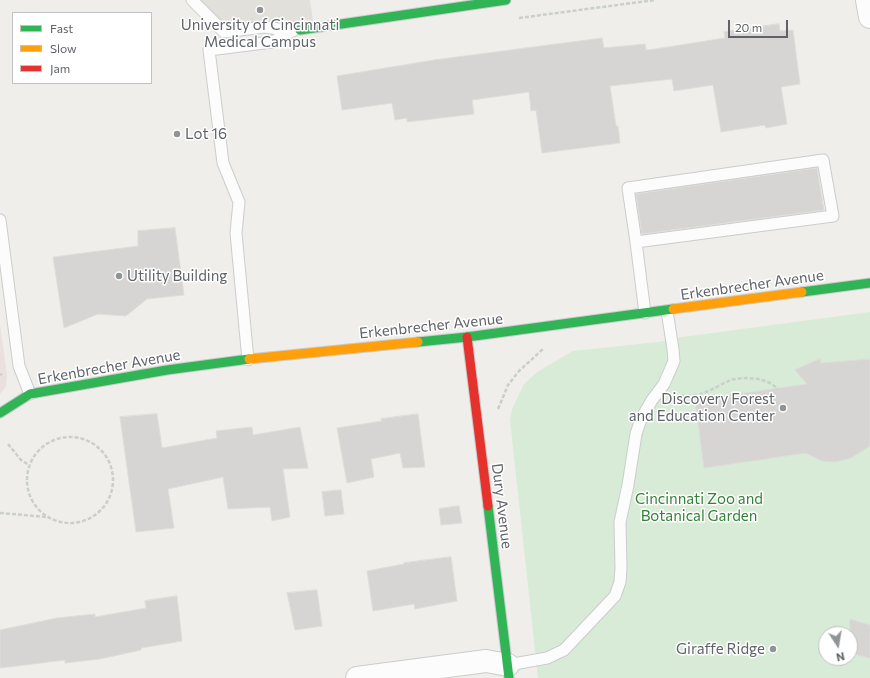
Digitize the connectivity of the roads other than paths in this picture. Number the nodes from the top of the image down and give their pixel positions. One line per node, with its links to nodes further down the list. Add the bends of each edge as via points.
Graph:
1 (192, 0): 5 (lane, via 224,32 264,27)
2 (506, 0): 5 (street)
3 (867, 0): 4 (street)
4 (870, 18)
5 (296, 30): 12 (lane, via 272,42 209,50 223,163 240,202 236,233)
6 (0, 220): 13 (lane, via 19,366)
7 (636, 242): 7 (lane, via 833,216 823,160 628,188); 10 (lane)
8 (870, 283): 9 (street, Erkenbrecher Avenue)
9 (667, 310): 10 (street, Erkenbrecher Avenue); 15 (lane, via 674,362 664,384 641,419 636,434 620,522 621,568 615,596 564,650)
10 (645, 313): 11 (street, Erkenbrecher Avenue)
11 (467, 337): 12 (street, Erkenbrecher Avenue); 15 (street, Dury Avenue)
12 (248, 360): 13 (street, Erkenbrecher Avenue, via 167,370)
13 (30, 394): 14 (street, Erkenbrecher Avenue)
14 (0, 413)
15 (508, 671): 16 (street, via 486,661)
16 (356, 678)

